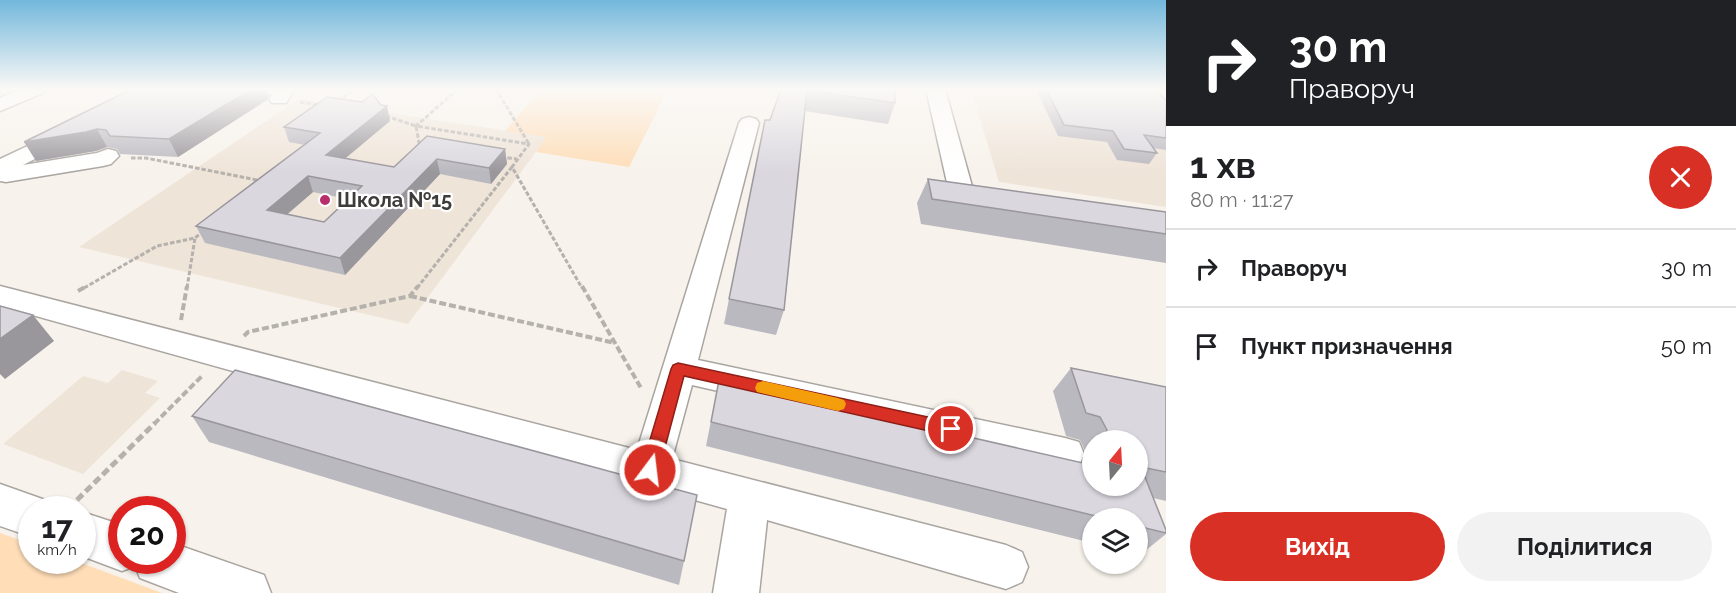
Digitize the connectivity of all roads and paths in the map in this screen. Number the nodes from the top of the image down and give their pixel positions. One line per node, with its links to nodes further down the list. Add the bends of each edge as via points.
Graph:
1 (385, 117): 7 (path)
2 (427, 117): 7 (path)
3 (513, 117): 8 (path)
4 (942, 117): 17 (lane, via 962,196)
5 (749, 123): 26 (lane)
6 (82, 126): 14 (lane)
7 (416, 126): 8 (path); 9 (path, via 419,143)
8 (529, 144): 12 (path)
9 (430, 145)
10 (495, 156): 12 (path)
11 (105, 158): 15 (lane); 16 (path, via 146,158 264,181)
12 (517, 159): 13 (path)
13 (512, 167): 21 (path); 23 (path)
14 (0, 168)
15 (0, 176)
16 (256, 188)
17 (1007, 203)
18 (204, 231): 19 (path)
19 (195, 238): 22 (path, via 157,246); 24 (path)
20 (0, 296): 22 (lane)
21 (410, 296): 23 (path); 25 (path, via 248,333)
22 (47, 309): 24 (lane)
23 (615, 343): 27 (path)
24 (177, 344): 25 (lane)
25 (222, 356): 29 (lane); 31 (path)
26 (678, 369): 27 (lane); 28 (lane)
27 (662, 424): 29 (lane)
28 (1065, 454)
29 (650, 470): 30 (lane)
30 (749, 497): 34 (lane); 37 (lane)
31 (96, 499)
32 (0, 504): 33 (main road)
33 (18, 511)
34 (1006, 567)
35 (186, 571): 36 (main road)
36 (246, 593)
37 (736, 593)

